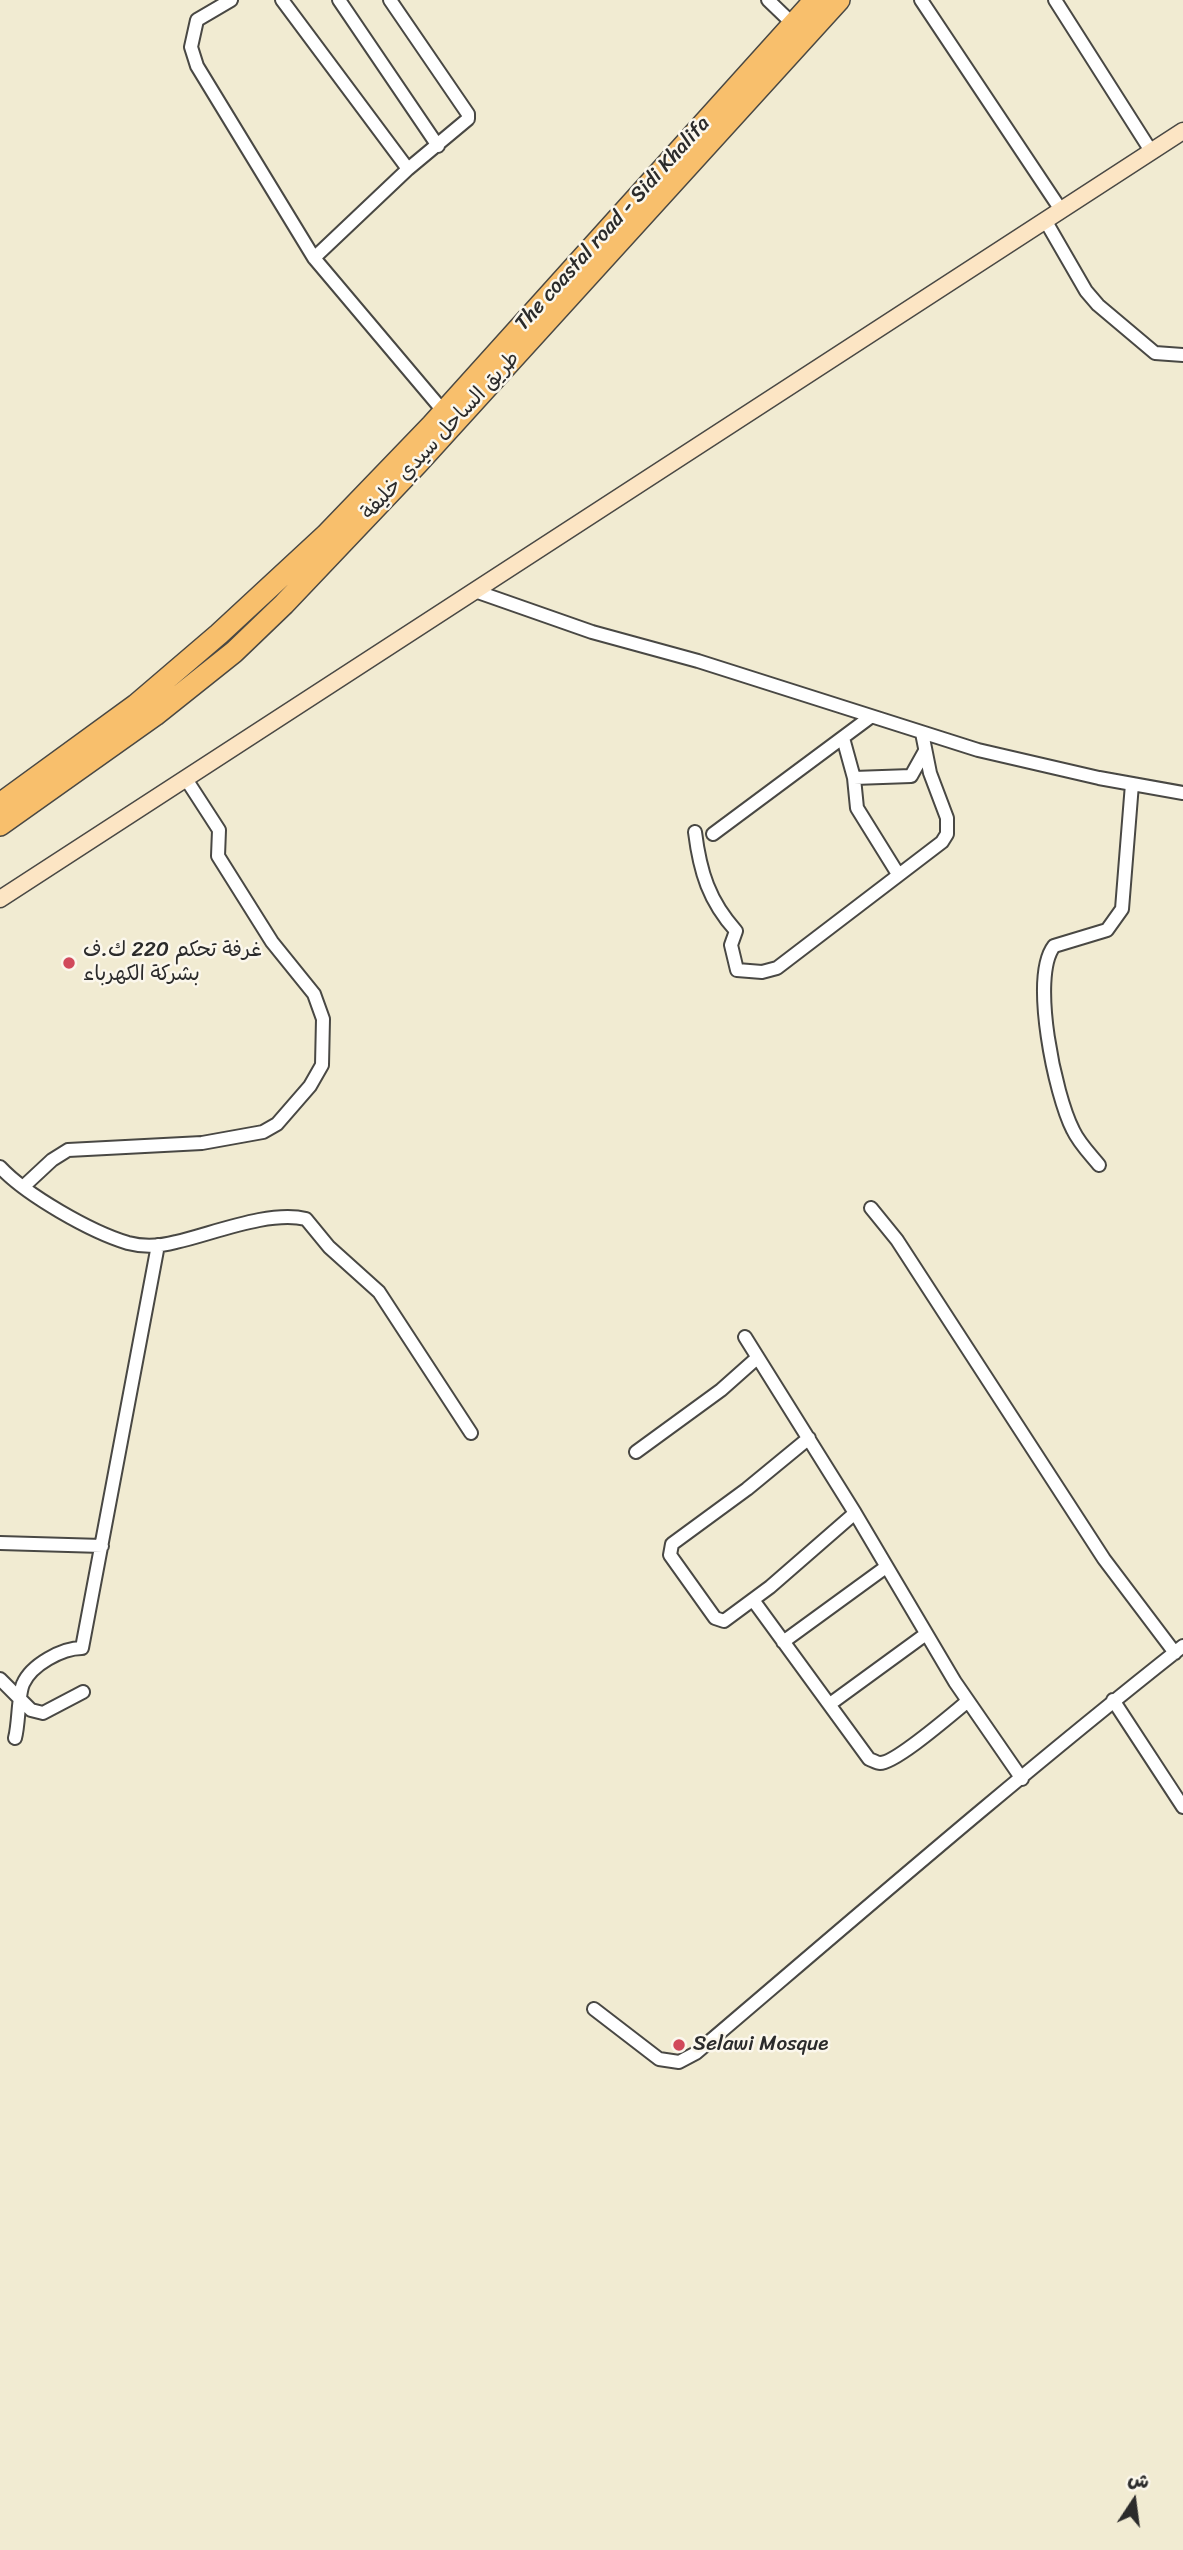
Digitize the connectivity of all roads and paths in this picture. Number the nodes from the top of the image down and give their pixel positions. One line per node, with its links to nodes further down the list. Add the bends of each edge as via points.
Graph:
1 (231, 0): 17 (street, via 197,20 191,47 233,130)
2 (282, 0): 14 (street)
3 (339, 0): 12 (street)
4 (390, 0): 12 (street, via 468,114 464,126)
5 (768, 0): 10 (street)
6 (815, 0): 10 (highway, The coastal road - Sidi Khalifa)
7 (839, 0): 30 (highway, طريق الساحل سيدي خليفة, via 284,604 234,652 156,715)
8 (921, 0): 15 (street)
9 (1055, 0): 13 (street)
10 (793, 24): 19 (highway, The coastal road - Sidi Khalifa)
11 (1183, 131): 13 (street)
12 (438, 146): 14 (street)
13 (1151, 151): 15 (street)
14 (408, 169): 17 (street)
15 (1060, 210): 16 (street)
16 (1045, 220): 18 (street, via 1098,305 1155,353); 20 (street)
17 (314, 258): 19 (street)
18 (1183, 355)
19 (444, 412): 29 (highway, The coastal road - Sidi Khalifa, via 326,535 219,634 136,705)
20 (475, 591): 21 (street); 26 (street)
21 (869, 718): 22 (street); 23 (street)
22 (922, 733): 24 (street); 27 (street)
23 (843, 738): 25 (street); 32 (street)
24 (925, 751): 25 (street, via 911,776); 33 (street, via 947,818 947,834 933,851)
25 (854, 778): 33 (street, via 857,808)
26 (186, 779): 34 (street); 37 (street, via 219,830 218,856 272,942 314,994 323,1019 322,1065 285,1115 263,1132 202,1143 68,1150)
27 (1132, 784): 28 (street); 35 (street, via 1122,909 1107,930 1054,946 1044,966 1050,1052 1058,1088 1073,1132)
28 (1183, 793)
29 (0, 804)
30 (0, 825)
31 (695, 832): 33 (street, via 705,887 736,931 731,945 737,970 777,968)
32 (713, 834)
33 (898, 874)
34 (0, 899)
35 (1099, 1165)
36 (0, 1167): 37 (street)
37 (23, 1187): 39 (street, via 129,1243)
38 (871, 1208): 52 (street, via 897,1240 1104,1559)
39 (158, 1245): 42 (street, via 228,1226 306,1219 329,1247 379,1292); 47 (street)
40 (745, 1337): 41 (street)
41 (757, 1358): 43 (street); 44 (street)
42 (471, 1433)
43 (809, 1438): 45 (street); 49 (street, via 669,1549 720,1622)
44 (636, 1452)
45 (855, 1513): 48 (street); 49 (street)
46 (0, 1543): 47 (street)
47 (102, 1546): 55 (street, via 82,1648 68,1648 30,1672 22,1686)
48 (886, 1567): 50 (street); 51 (street)
49 (753, 1600): 51 (street)
50 (926, 1634): 57 (street); 58 (street)
51 (783, 1642): 58 (street)
52 (1179, 1649): 56 (street)
53 (0, 1679): 55 (street)
54 (83, 1692): 55 (street, via 43,1713 31,1710)
55 (22, 1699): 59 (street)
56 (1113, 1700): 60 (street); 61 (street)
57 (968, 1701): 58 (street, via 913,1744 878,1763 869,1759); 60 (street)
58 (830, 1704)
59 (15, 1738)
60 (1022, 1779): 62 (street, via 696,2053 679,2062 659,2059)
61 (1183, 1807)
62 (594, 2009)

